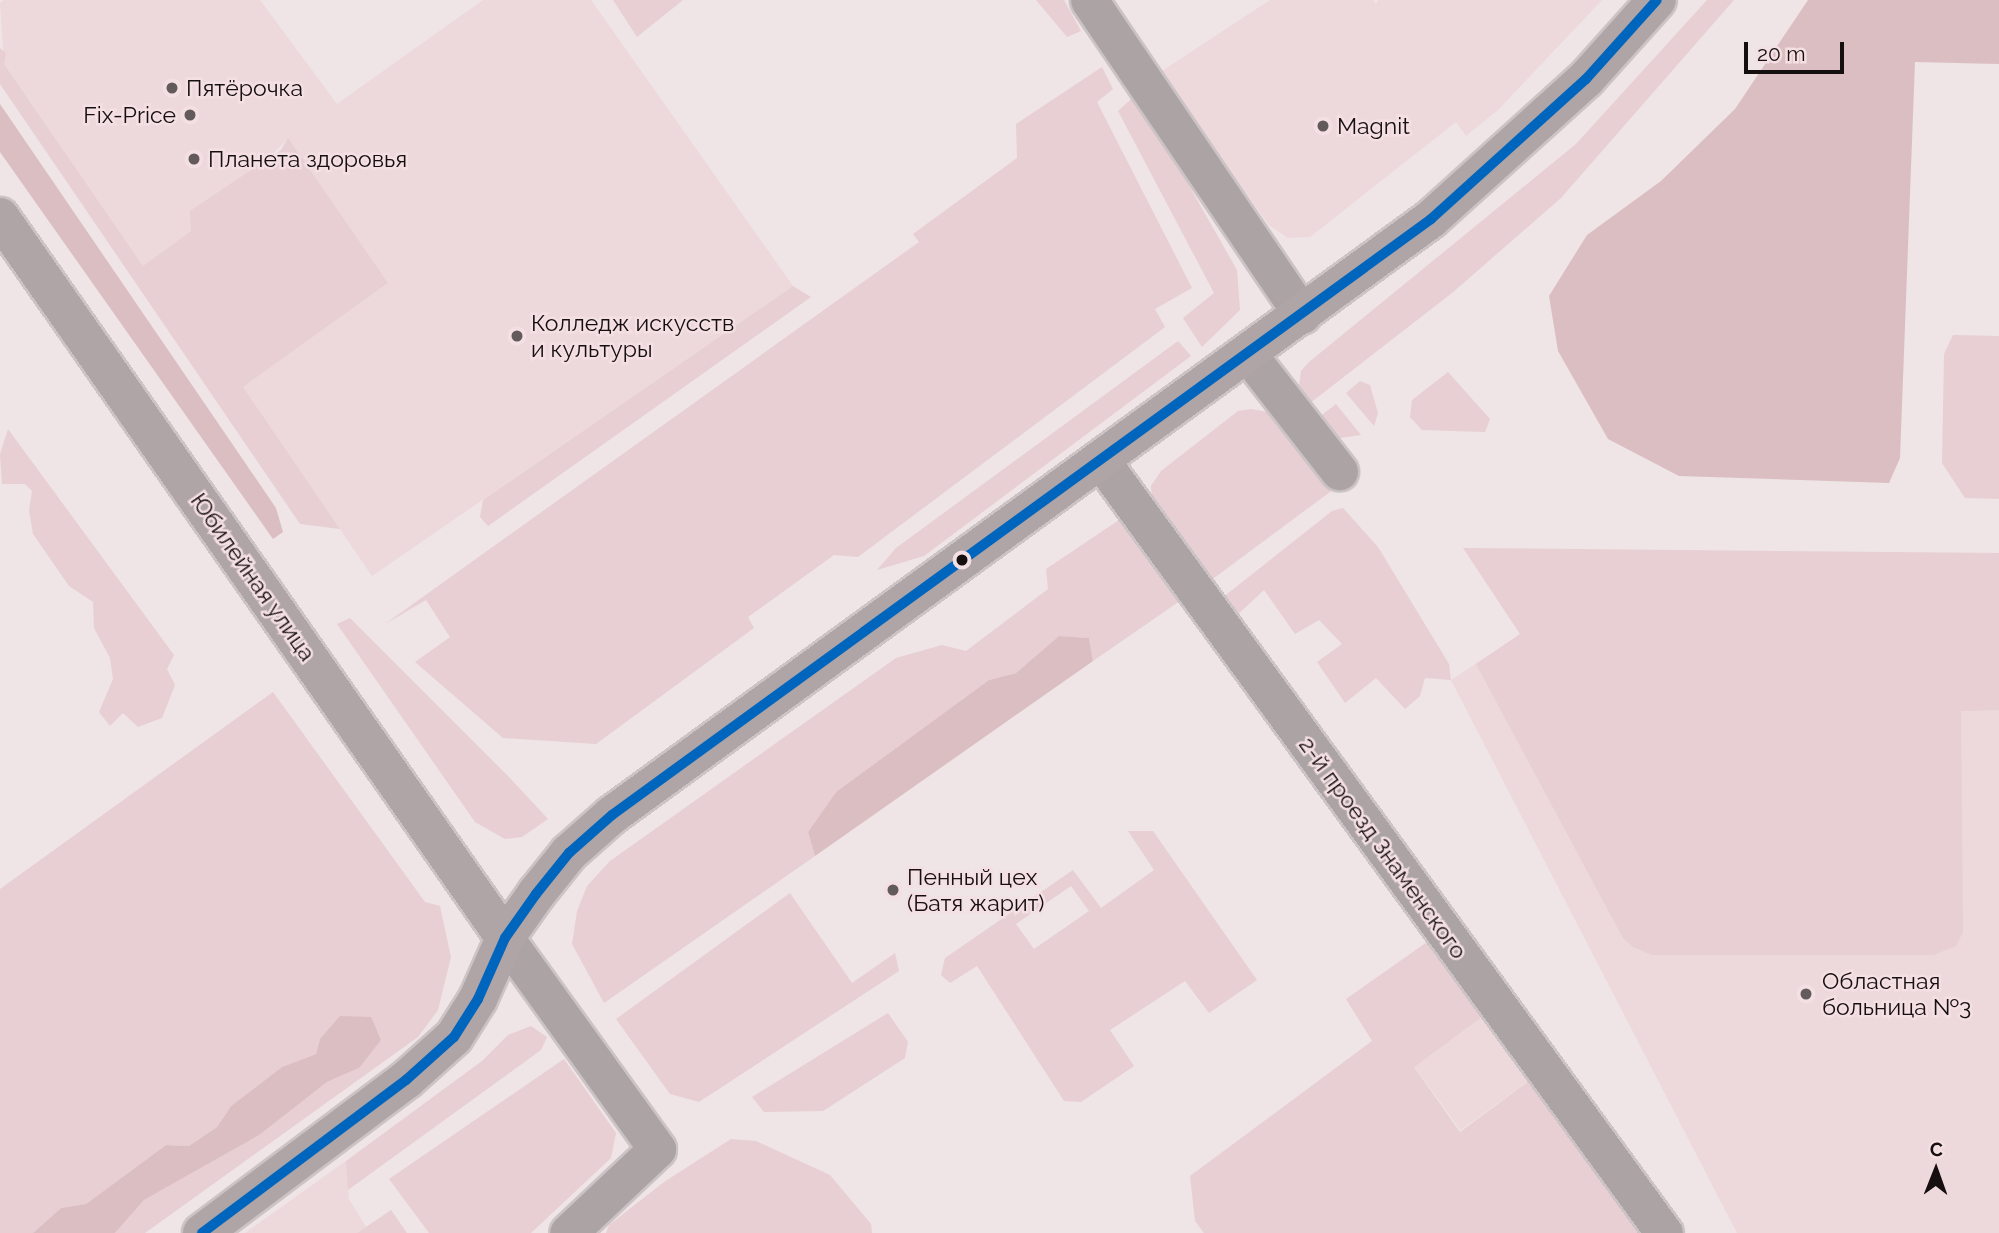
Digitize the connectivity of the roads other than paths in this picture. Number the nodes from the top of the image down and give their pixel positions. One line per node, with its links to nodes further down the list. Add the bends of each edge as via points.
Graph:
1 (1089, 0): 4 (street)
2 (1657, 0): 4 (main road, via 1586,79 1460,194)
3 (0, 217): 8 (main road, Юбилейная улица)
4 (1302, 315): 5 (main road)
5 (1247, 354): 6 (main road); 7 (street)
6 (1102, 462): 8 (main road, via 612,815 569,853); 11 (street, 2-й проезд Знаменского)
7 (1339, 471)
8 (505, 938): 9 (main road, via 478,999 454,1037 406,1080); 10 (street, via 657,1149)
9 (202, 1233)
10 (568, 1233)
11 (1664, 1233)

